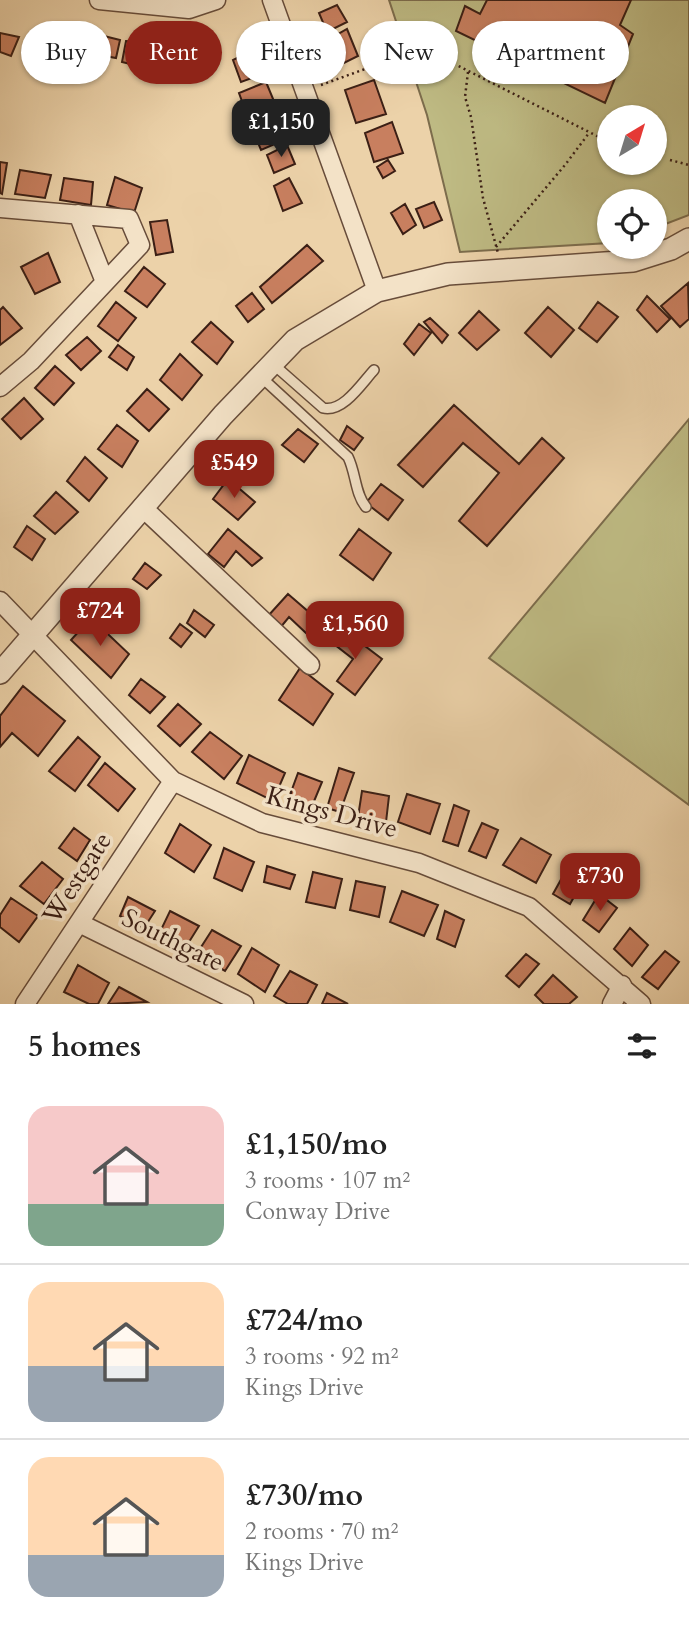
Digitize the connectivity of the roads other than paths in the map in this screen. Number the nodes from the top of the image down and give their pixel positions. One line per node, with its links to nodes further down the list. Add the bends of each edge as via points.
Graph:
1 (99, 0): 2 (street, via 189,9)
2 (216, 0)
3 (272, 0): 8 (street)
4 (0, 208): 5 (street)
5 (78, 214): 7 (street); 7 (street, via 129,219 140,246)
6 (689, 239): 8 (street, via 633,261 447,274)
7 (106, 282): 11 (street)
8 (377, 291): 9 (street, via 295,340)
9 (267, 370): 10 (lane, via 330,410); 12 (street); 13 (lane, via 348,457)
10 (374, 370)
11 (0, 387)
12 (142, 507): 15 (street); 16 (street)
13 (366, 507)
14 (0, 601): 15 (street, Kings Drive)
15 (34, 636): 17 (street); 18 (street, Kings Drive)
16 (310, 664)
17 (0, 673)
18 (173, 781): 19 (street, Westgate); 20 (street, Kings Drive, via 262,823 419,863 529,907)
19 (79, 923): 21 (street, Westgate); 22 (street, Southgate)
20 (622, 985): 23 (street); 24 (street, Kings Drive)
21 (25, 1004)
22 (244, 1004)
23 (612, 1004)
24 (641, 1004)

